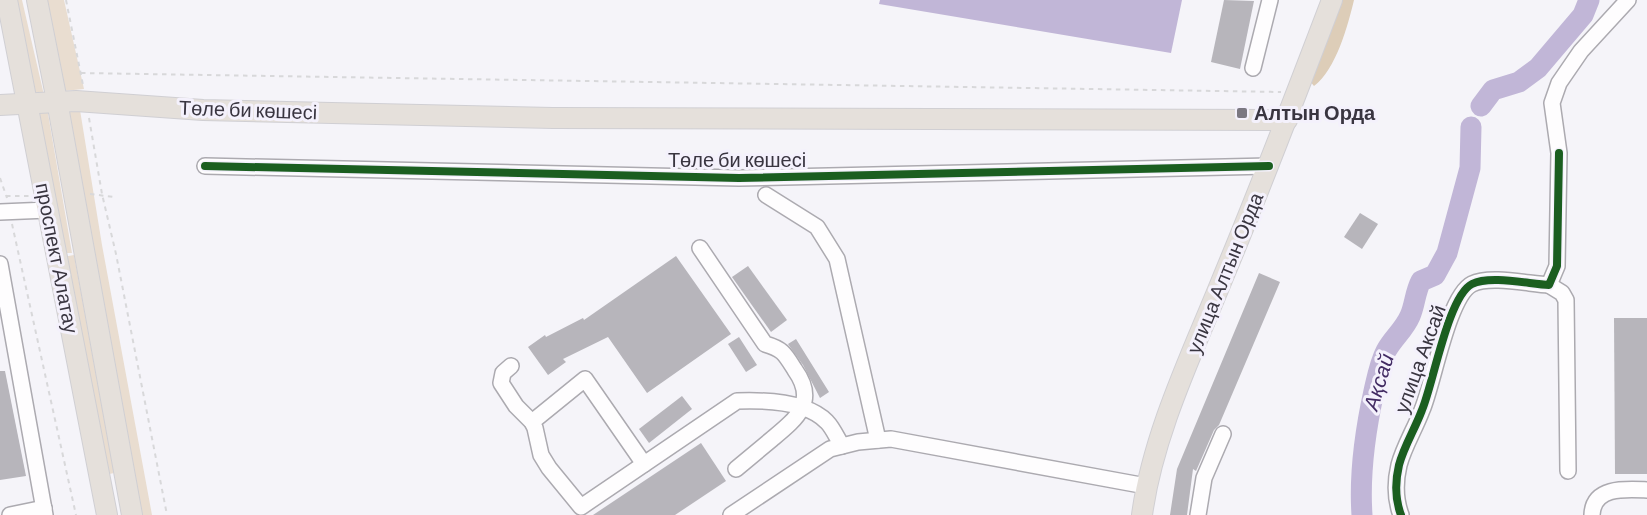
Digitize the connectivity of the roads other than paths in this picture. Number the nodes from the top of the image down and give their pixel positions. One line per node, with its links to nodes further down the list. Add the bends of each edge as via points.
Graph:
1 (7, 0): 8 (main road, проспект Алатау)
2 (37, 0): 7 (main road, проспект Алатау)
3 (1270, 0): 6 (street)
4 (1332, 0): 10 (main road, улица Алтын Орда)
5 (1628, 0): 18 (street, via 1581,51 1559,84 1552,103 1559,153 1557,266)
6 (1253, 68)
7 (57, 101): 8 (main road, Төле би көшесі); 10 (main road, Төле би көшесі, via 203,110 542,118); 28 (main road, проспект Алатау)
8 (28, 103): 9 (main road, Төле би көшесі); 14 (main road, проспект Алатау)
9 (0, 105)
10 (1287, 120): 12 (main road, улица Алтын Орда)
11 (205, 166): 12 (street, Төле би көшесі, via 739,178)
12 (1269, 166): 30 (main road, улица Алтын Орда, via 1175,394)
13 (766, 195): 23 (street, via 817,227 837,259)
14 (48, 210): 15 (street); 29 (main road, проспект Алатау)
15 (5, 211)
16 (700, 248): 20 (street, via 765,344 780,348 799,375 805,400)
17 (0, 264): 32 (street)
18 (1549, 285): 27 (street, via 1562,292 1566,300); 40 (street, улица Аксай, via 1482,281 1470,285 1462,294 1447,326 1423,409 1399,465 1396,488)
19 (511, 366): 21 (street, via 503,373 501,383)
20 (802, 407): 24 (street, via 826,421); 25 (street, via 766,400 737,401); 26 (street, via 792,423)
21 (532, 422): 25 (street, via 585,380); 33 (street, via 541,455)
22 (1223, 434): 39 (street, via 1204,478)
23 (878, 440): 24 (street); 30 (street, via 891,439)
24 (842, 446): 37 (street, via 830,449)
25 (644, 464): 33 (street)
26 (736, 469)
27 (1568, 471)
28 (126, 478): 29 (main road); 36 (main road, проспект Алатау)
29 (101, 482): 35 (main road, проспект Алатау)
30 (1146, 486): 38 (main road, улица Алтын Орда)
31 (1647, 490): 41 (street, via 1605,493 1594,505)
32 (44, 511): 34 (street)
33 (579, 511)
34 (9, 515)
35 (107, 515)
36 (132, 515)
37 (731, 515)
38 (1142, 515)
39 (1198, 515)
40 (1401, 515)
41 (1592, 515)

